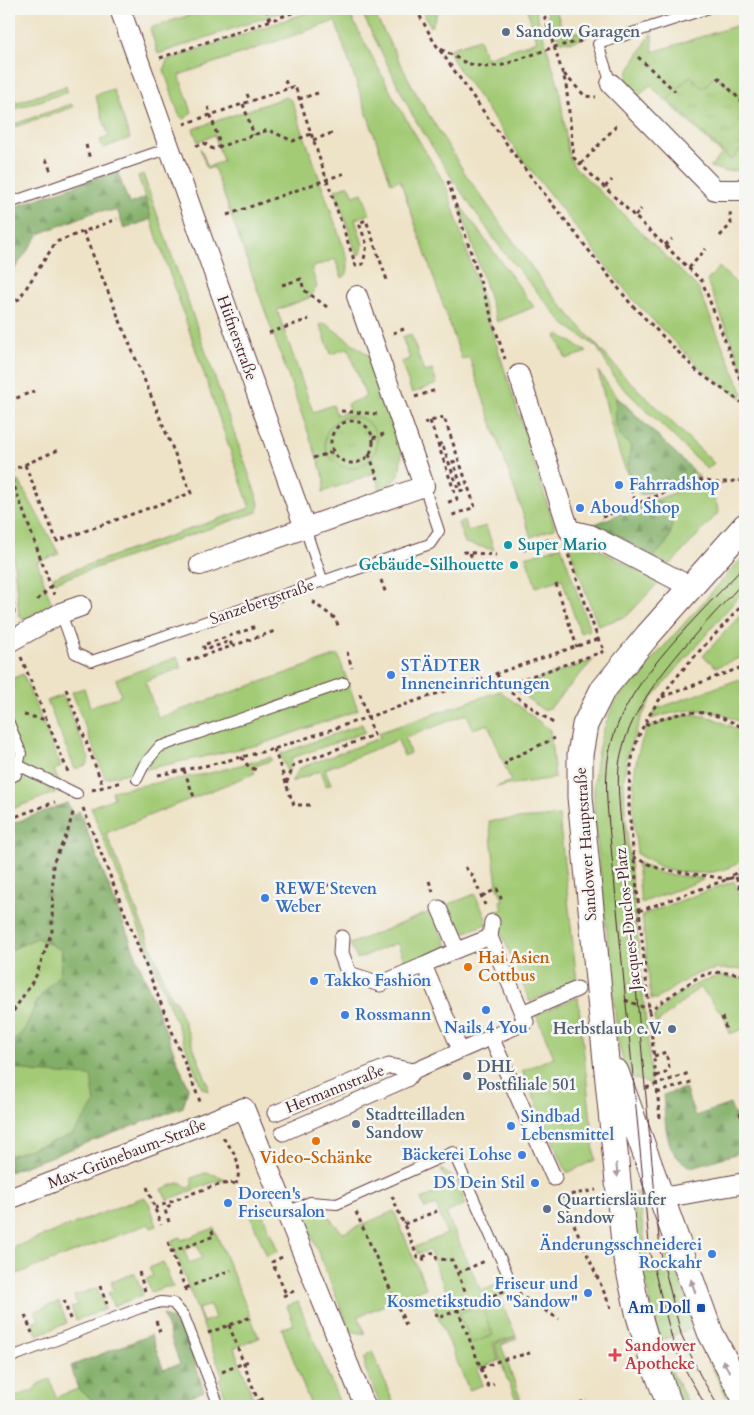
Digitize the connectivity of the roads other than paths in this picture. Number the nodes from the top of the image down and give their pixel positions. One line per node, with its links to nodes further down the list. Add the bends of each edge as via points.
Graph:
1 (120, 9): 4 (street, Hüfnerstraße)
2 (706, 9): 3 (lane, via 598,44)
3 (607, 91): 5 (street, via 634,108 715,190)
4 (169, 148): 6 (lane); 11 (street, Hüfnerstraße)
5 (737, 189)
6 (9, 203)
7 (357, 296): 9 (street, Sanzebergstraße, via 403,403)
8 (519, 375): 14 (street, via 569,530 590,535)
9 (424, 486): 11 (street); 13 (lane, Sanzebergstraße, via 439,531 430,544)
10 (745, 526): 14 (street, Sandower Hauptstraße)
11 (305, 528): 12 (street); 13 (lane)
12 (200, 564)
13 (323, 582): 16 (lane, Sanzebergstraße, via 92,661 75,653)
14 (691, 587): 32 (street, Sandower Hauptstraße, via 602,691 585,725 580,755 580,797)
15 (80, 606): 16 (street)
16 (61, 613): 17 (street)
17 (15, 649)
18 (344, 683): 22 (lane, via 159,747)
19 (9, 722): 20 (lane, via 21,753)
20 (18, 765): 21 (lane, via 16,775); 23 (lane)
21 (9, 778)
22 (136, 779)
23 (77, 794)
24 (439, 908): 28 (street)
25 (492, 922): 26 (street)
26 (490, 937): 28 (street); 31 (street)
27 (342, 938): 29 (street, via 341,953 349,974 380,984)
28 (457, 950): 29 (street)
29 (424, 965): 34 (street)
30 (577, 990): 31 (street)
31 (522, 1013): 33 (street, via 526,1022)
32 (601, 1017): 40 (street, Sandower Hauptstraße, via 624,1095); 48 (street, Sandower Hauptstraße, one-way to 48, via 626,1253 639,1316)
33 (491, 1037): 34 (street); 38 (street)
34 (460, 1050): 35 (street)
35 (414, 1070): 36 (street, Hermannstraße, via 389,1066); 37 (street, via 407,1079)
36 (275, 1112)
37 (284, 1133)
38 (554, 1178)
39 (745, 1183): 40 (street)
40 (662, 1198): 45 (street, Sandower Hauptstraße, one-way to 40, via 710,1332)
41 (9, 1199): 42 (street, Max-Grünebaum-Straße, via 244,1108)
42 (287, 1212): 43 (lane, via 310,1202 337,1204 453,1152); 47 (street)
43 (508, 1273)
44 (10, 1357): 46 (lane, via 150,1305 173,1303 184,1316)
45 (745, 1399)
46 (219, 1406)
47 (365, 1406)
48 (670, 1406)

